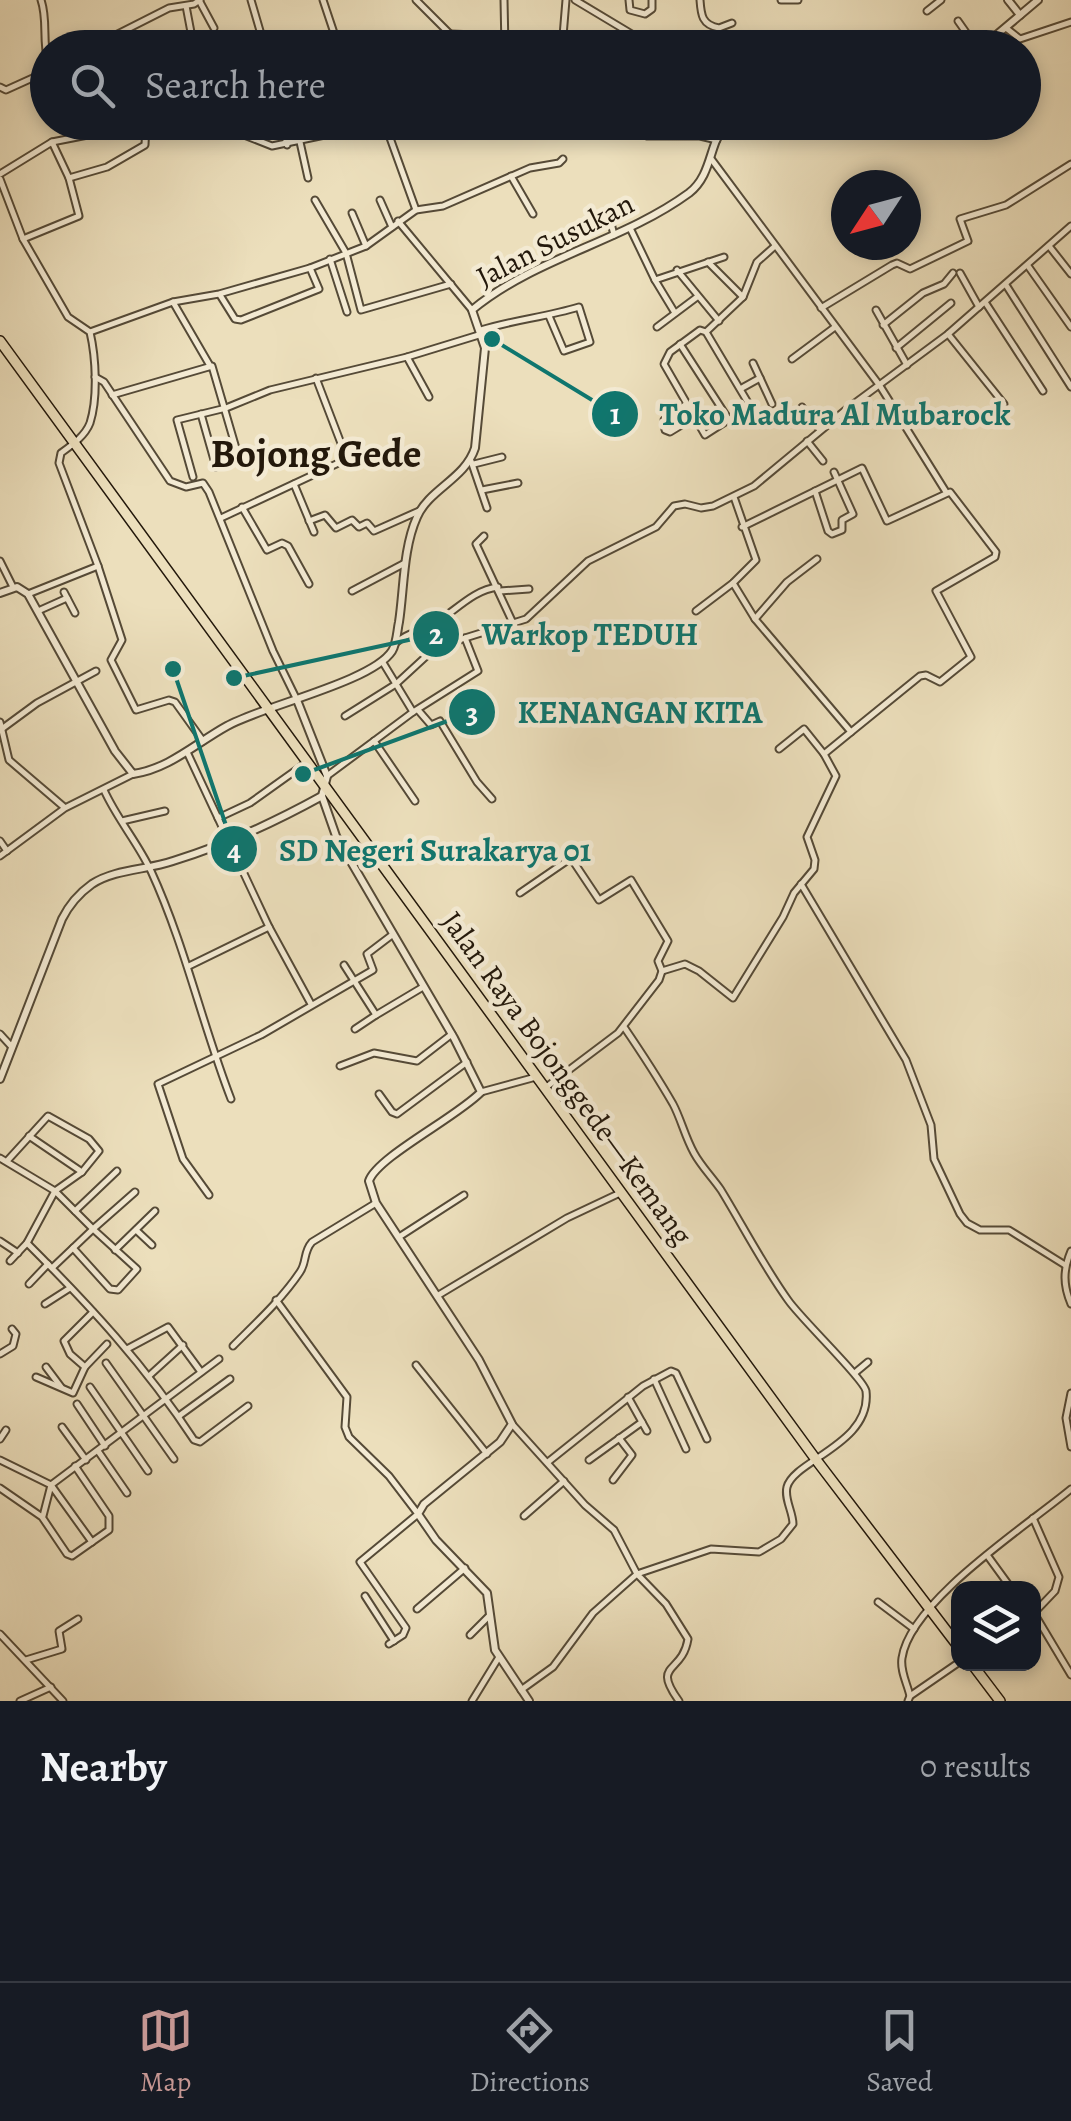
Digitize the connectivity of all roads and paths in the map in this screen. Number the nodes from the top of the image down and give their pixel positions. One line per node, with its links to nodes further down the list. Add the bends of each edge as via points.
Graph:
1 (41, 0): 27 (street)
2 (165, 0): 19 (street)
3 (252, 0): 30 (street)
4 (323, 0): 31 (street)
5 (416, 0): 32 (street)
6 (504, 0): 33 (street)
7 (566, 0): 34 (street)
8 (575, 0): 35 (street)
9 (629, 0): 10 (street, via 630,10 645,14)
10 (652, 0)
11 (700, 0): 24 (street, via 706,23)
12 (781, 0): 13 (street)
13 (798, 0)
14 (941, 0): 20 (street)
15 (1008, 0): 21 (street)
16 (1038, 0): 21 (street)
17 (200, 1): 18 (street); 25 (street)
18 (186, 6): 19 (street); 29 (street)
19 (168, 8): 28 (street)
20 (927, 11)
21 (1020, 16): 26 (street)
22 (958, 21): 36 (street)
23 (1071, 22): 39 (street)
24 (732, 23)
25 (214, 28)
26 (1006, 28): 37 (street); 38 (street)
27 (44, 30)
28 (125, 30)
29 (191, 30)
30 (260, 30)
31 (333, 30)
32 (446, 30)
33 (502, 30)
34 (564, 30)
35 (624, 30)
36 (965, 30)
37 (1003, 30)
38 (1009, 30)
39 (1041, 32)
40 (30, 79): 41 (street)
41 (0, 87)
42 (60, 140): 49 (street)
43 (146, 140): 57 (street, via 106,167)
44 (252, 140): 51 (street)
45 (286, 140): 51 (street)
46 (309, 140): 50 (street)
47 (391, 140): 61 (street)
48 (714, 140): 53 (street, Jalan Susukan)
49 (52, 142): 56 (street); 57 (street)
50 (300, 142): 51 (street); 58 (street)
51 (287, 145)
52 (562, 159): 55 (street)
53 (712, 160): 68 (street, Jalan Susukan, via 689,192); 72 (street)
54 (1071, 164): 91 (street, via 1006,205 960,220 968,241 910,269 897,263)
55 (511, 176): 61 (street, via 463,199); 64 (street)
56 (0, 177): 70 (street)
57 (69, 178): 70 (street, via 79,216)
58 (308, 178)
59 (315, 200): 74 (street)
60 (380, 200): 67 (street)
61 (416, 210): 65 (street)
62 (608, 211): 69 (street)
63 (352, 213): 71 (street)
64 (533, 214)
65 (398, 222): 67 (street); 83 (street)
66 (1071, 226): 73 (street)
67 (392, 227): 71 (street)
68 (629, 227): 69 (street, Jalan Susukan); 82 (street)
69 (614, 234): 92 (street, Jalan Susukan, via 531,271)
70 (24, 239): 102 (street, via 68,318)
71 (366, 246): 74 (street)
72 (775, 246): 87 (street, via 756,262); 91 (street)
73 (1049, 246): 78 (street); 81 (street)
74 (346, 253): 76 (street); 83 (street, via 364,311)
75 (724, 257): 77 (street)
76 (330, 259): 79 (street); 94 (street)
77 (708, 262): 80 (street); 87 (street)
78 (1028, 266): 84 (street); 99 (street)
79 (310, 268): 85 (street); 85 (street, via 319,289 241,320)
80 (677, 270): 82 (street); 86 (street)
81 (1071, 274)
82 (655, 280): 95 (street)
83 (451, 284): 92 (street)
84 (1006, 286): 90 (street); 118 (street)
85 (220, 294): 88 (street)
86 (697, 297): 95 (street); 97 (street)
87 (743, 297): 97 (street)
88 (173, 302): 102 (street); 112 (street)
89 (951, 303): 108 (street)
90 (982, 305): 98 (street, via 957,273); 105 (street); 120 (street)
91 (821, 308): 101 (street)
92 (472, 310): 103 (street, Jalan Susukan)
93 (876, 310): 98 (street)
94 (347, 312)
95 (675, 313): 100 (street)
96 (550, 316): 96 (street, via 564,350 590,342 578,307); 103 (street)
97 (719, 321): 104 (street)
98 (884, 325): 108 (street)
99 (1071, 326)
100 (658, 327)
101 (835, 327): 110 (street); 117 (street)
102 (90, 332): 114 (street)
103 (481, 332): 109 (street); 137 (street, Jalan Susukan, via 484,370)
104 (706, 332): 107 (street); 119 (street)
105 (948, 334): 113 (street); 124 (street)
106 (0, 341): 133 (highway, Jalan Raya Bojonggede—Kemang)
107 (680, 344): 125 (street, via 664,364); 130 (street)
108 (896, 348): 113 (street)
109 (407, 358): 115 (street); 122 (street)
110 (792, 359)
111 (753, 363): 116 (street)
112 (210, 365): 121 (street); 127 (street)
113 (907, 365): 117 (street)
114 (95, 377): 121 (street); 133 (street, via 89,425)
115 (316, 378): 127 (street); 142 (street, via 347,458)
116 (760, 378): 119 (street); 123 (street)
117 (880, 386): 131 (street); 145 (street)
118 (1071, 387)
119 (742, 388): 130 (street, via 750,406)
120 (1042, 391)
121 (112, 395): 150 (street, via 170,480 186,487 204,484)
122 (428, 396)
123 (772, 404)
124 (1004, 404)
125 (685, 405): 129 (street); 129 (street, via 664,420 665,430)
126 (802, 407): 131 (street)
127 (226, 408): 128 (street); 136 (street)
128 (201, 414): 138 (street); 140 (street, via 177,420)
129 (693, 418): 130 (street, via 704,435)
130 (729, 420)
131 (820, 430): 132 (street)
132 (808, 441): 135 (street); 146 (street)
133 (76, 442): 158 (street, via 59,463); 179 (highway, Jalan Raya Bojonggede—Kemang)
134 (502, 457): 137 (street)
135 (822, 460)
136 (240, 462)
137 (472, 462): 143 (street); 149 (street)
138 (216, 467)
139 (835, 476): 144 (street); 144 (street, via 853,514 842,520 842,530 828,531); 145 (street, via 862,468 888,522)
140 (192, 477)
141 (518, 482): 143 (street)
142 (294, 484): 147 (street); 151 (street)
143 (482, 490): 148 (street)
144 (814, 491): 152 (street)
145 (946, 492): 183 (street, via 997,555 936,591 970,657 940,682 920,676)
146 (734, 498): 152 (street); 171 (street, via 701,508 674,506 656,527 588,561 526,619)
147 (242, 507): 150 (street); 160 (street, via 267,550 288,546)
148 (487, 508)
149 (420, 511): 151 (street, via 374,531 352,520 336,528 324,515); 157 (street)
150 (220, 518): 178 (street)
151 (309, 521): 153 (street)
152 (742, 527): 159 (street, via 756,560)
153 (314, 532)
154 (484, 536): 162 (street, via 476,544)
155 (817, 559): 170 (street)
156 (0, 561): 161 (street)
157 (408, 562): 164 (street); 173 (street)
158 (98, 566): 166 (street); 184 (street, via 122,640 111,660 132,706 174,702)
159 (733, 583): 167 (street); 170 (street)
160 (308, 584)
161 (13, 588): 165 (street); 166 (street)
162 (499, 589): 163 (street); 171 (street); 173 (street, via 486,589)
163 (529, 589)
164 (352, 592)
165 (0, 593)
166 (28, 594): 168 (street)
167 (696, 610)
168 (38, 611): 169 (street, via 65,595); 176 (street)
169 (75, 613)
170 (754, 619): 183 (street)
171 (512, 623): 172 (street)
172 (465, 638): 177 (street, via 433,650); 180 (street, via 478,671)
173 (396, 643): 174 (street)
174 (382, 661): 177 (street); 178 (street)
175 (96, 671): 176 (street)
176 (76, 682): 182 (street); 190 (street)
177 (396, 684): 180 (street); 181 (street)
178 (297, 700): 179 (street); 191 (street)
179 (268, 710): 184 (street); 189 (highway, Jalan Raya Bojonggede—Kemang)
180 (416, 711): 185 (street); 194 (street, via 430,725 440,722)
181 (345, 716)
182 (0, 727): 196 (street, via 15,768)
183 (851, 732): 188 (street)
184 (203, 741): 187 (street)
185 (374, 741): 191 (street); 195 (street)
186 (779, 749): 188 (street, via 804,729)
187 (186, 752): 190 (street, via 160,768); 198 (street)
188 (824, 754): 205 (street, via 835,780 807,834 815,864)
189 (306, 763): 193 (highway, Jalan Raya Bojonggede—Kemang); 198 (street)
190 (132, 774): 192 (street)
191 (327, 776): 193 (street)
192 (104, 790): 196 (street); 199 (street)
193 (324, 792): 201 (street); 208 (street, via 336,836); 224 (highway, Jalan Raya Bojonggede—Kemang)
194 (492, 799)
195 (415, 800)
196 (64, 808): 202 (street)
197 (166, 812): 199 (street)
198 (218, 818): 201 (street)
199 (122, 821): 204 (street)
200 (0, 841): 202 (street)
201 (228, 841): 204 (street); 207 (street)
202 (7, 851): 203 (street)
203 (0, 856)
204 (150, 869): 210 (street); 220 (street, via 106,877 70,904)
205 (800, 883): 211 (street, via 733,998 685,964); 251 (street, via 906,1060 932,1125 934,1159 960,1214 980,1230 1009,1230)
206 (520, 893): 211 (street, via 570,858 599,900 631,880 668,941 658,960)
207 (269, 927): 210 (street); 214 (street)
208 (392, 936): 212 (street, via 367,954 373,970); 213 (street)
209 (344, 965): 212 (street)
210 (189, 966): 221 (street)
211 (662, 971): 216 (street)
212 (355, 982): 214 (street); 215 (street)
213 (423, 988): 215 (street); 219 (street)
214 (311, 1004): 221 (street)
215 (376, 1015): 217 (street)
216 (624, 1027): 226 (street); 274 (street, via 774,1281 811,1330)
217 (354, 1030)
218 (0, 1034): 220 (street)
219 (452, 1034): 222 (street); 223 (street, via 418,1061 374,1053)
220 (14, 1049): 225 (street)
221 (215, 1058): 229 (street); 238 (street, via 157,1086 183,1160)
222 (467, 1062): 227 (street); 228 (street, via 397,1114)
223 (340, 1066)
224 (536, 1077): 226 (highway, Jalan Raya Bojonggede—Kemang); 227 (street)
225 (0, 1078)
226 (544, 1088): 236 (highway, Jalan Raya Bojonggede—Kemang)
227 (481, 1092): 239 (street, via 374,1169 369,1182)
228 (379, 1094)
229 (231, 1099)
230 (30, 1136): 231 (street); 232 (street); 232 (street, via 48,1116 89,1140 99,1152)
231 (3, 1159): 234 (street)
232 (82, 1172): 234 (street)
233 (118, 1172): 240 (street)
234 (54, 1190): 240 (street); 246 (street)
235 (135, 1192): 242 (street)
236 (620, 1193): 256 (street); 306 (highway, Jalan Raya Bojonggede—Kemang)
237 (464, 1194): 244 (street)
238 (209, 1195)
239 (376, 1203): 244 (street); 257 (street, via 312,1242 303,1268)
240 (74, 1210): 242 (street)
241 (155, 1211): 243 (street)
242 (93, 1229): 248 (street); 249 (street)
243 (136, 1230): 247 (street); 249 (street)
244 (398, 1237): 256 (street)
245 (0, 1241): 250 (street)
246 (27, 1243): 250 (street); 253 (street)
247 (152, 1245)
248 (73, 1248): 249 (street, via 115,1291 137,1270); 253 (street)
249 (115, 1250)
250 (18, 1253): 252 (street)
251 (1069, 1258): 259 (street, via 1065,1289)
252 (10, 1261)
253 (50, 1266): 254 (street); 255 (street)
254 (30, 1284)
255 (70, 1288): 258 (street); 260 (street)
256 (438, 1296): 289 (street)
257 (276, 1300): 264 (street); 316 (street, via 347,1398 348,1436)
258 (44, 1304)
259 (1071, 1304)
260 (92, 1312): 265 (street); 272 (street, via 64,1342)
261 (12, 1329): 266 (street, via 13,1346)
262 (107, 1344): 272 (street)
263 (183, 1345): 265 (street, via 166,1327); 273 (street); 275 (street)
264 (233, 1346)
265 (127, 1349): 275 (street)
266 (0, 1354)
267 (219, 1359): 273 (street)
268 (868, 1362): 274 (street)
269 (106, 1363): 287 (street)
270 (416, 1364): 301 (street)
271 (46, 1367): 279 (street)
272 (86, 1367): 279 (street, via 75,1391)
273 (200, 1372): 283 (street)
274 (856, 1372): 306 (street, via 866,1390 859,1419)
275 (150, 1375): 283 (street)
276 (36, 1377): 279 (street)
277 (654, 1378): 282 (street); 296 (street, via 676,1373); 299 (street)
278 (230, 1379): 286 (street)
279 (60, 1387)
280 (90, 1387): 293 (street)
281 (1071, 1393): 298 (street)
282 (628, 1397): 288 (street); 307 (street)
283 (167, 1399): 286 (street); 287 (street)
284 (77, 1404): 297 (street)
285 (248, 1406): 286 (street, via 200,1442)
286 (179, 1416)
287 (146, 1417): 293 (street); 302 (street)
288 (642, 1422): 292 (street); 295 (street)
289 (512, 1424): 301 (street); 307 (street)
290 (62, 1426): 304 (street)
291 (6, 1430): 294 (street)
292 (647, 1431)
293 (123, 1433): 297 (street); 309 (street)
294 (0, 1438)
295 (619, 1438): 305 (street); 310 (street, via 632,1455)
296 (707, 1439)
297 (105, 1446): 300 (street)
298 (1071, 1447)
299 (686, 1449)
300 (98, 1451): 304 (street); 315 (street)
301 (487, 1454): 316 (street)
302 (174, 1459)
303 (0, 1460): 312 (street)
304 (86, 1460): 308 (street)
305 (589, 1460)
306 (817, 1461): 323 (street, via 791,1480 793,1524 768,1547 752,1554 712,1549); 327 (highway, Jalan Raya Bojonggede—Kemang)
307 (547, 1462): 311 (street)
308 (74, 1466): 312 (street); 320 (street, via 111,1520 109,1530)
309 (148, 1471)
310 (613, 1480)
311 (564, 1481): 317 (street); 323 (street, via 614,1530)
312 (51, 1485): 318 (street); 320 (street)
313 (0, 1488): 318 (street)
314 (1071, 1489): 319 (street)
315 (127, 1492)
316 (418, 1514): 322 (street); 325 (street, via 360,1562 406,1628 391,1642)
317 (524, 1516)
318 (42, 1517): 320 (street, via 70,1556)
319 (1033, 1518): 321 (street); 339 (street, via 1059,1577 1034,1613)
320 (92, 1542)
321 (986, 1555): 324 (street); 327 (street)
322 (464, 1568): 328 (street); 329 (street, via 487,1593)
323 (638, 1574): 341 (street, via 593,1613 553,1667); 347 (street, via 688,1639 665,1676)
324 (1006, 1581)
325 (365, 1596)
326 (878, 1602): 331 (street)
327 (930, 1608): 331 (street); 334 (highway, Jalan Raya Bojonggede—Kemang)
328 (417, 1609)
329 (490, 1614): 333 (street); 335 (street)
330 (78, 1619): 336 (street, via 59,1631 62,1648)
331 (914, 1629): 342 (street, via 902,1659)
332 (0, 1634): 336 (street)
333 (470, 1635)
334 (951, 1636)
335 (499, 1657): 341 (street); 345 (street)
336 (26, 1660): 340 (street)
337 (951, 1668): 342 (street)
338 (977, 1671): 348 (highway)
339 (1071, 1675)
340 (51, 1687): 343 (street); 344 (street)
341 (522, 1690): 346 (street)
342 (909, 1698)
343 (20, 1701)
344 (63, 1701)
345 (472, 1701)
346 (530, 1701)
347 (679, 1701)
348 (1000, 1701)

